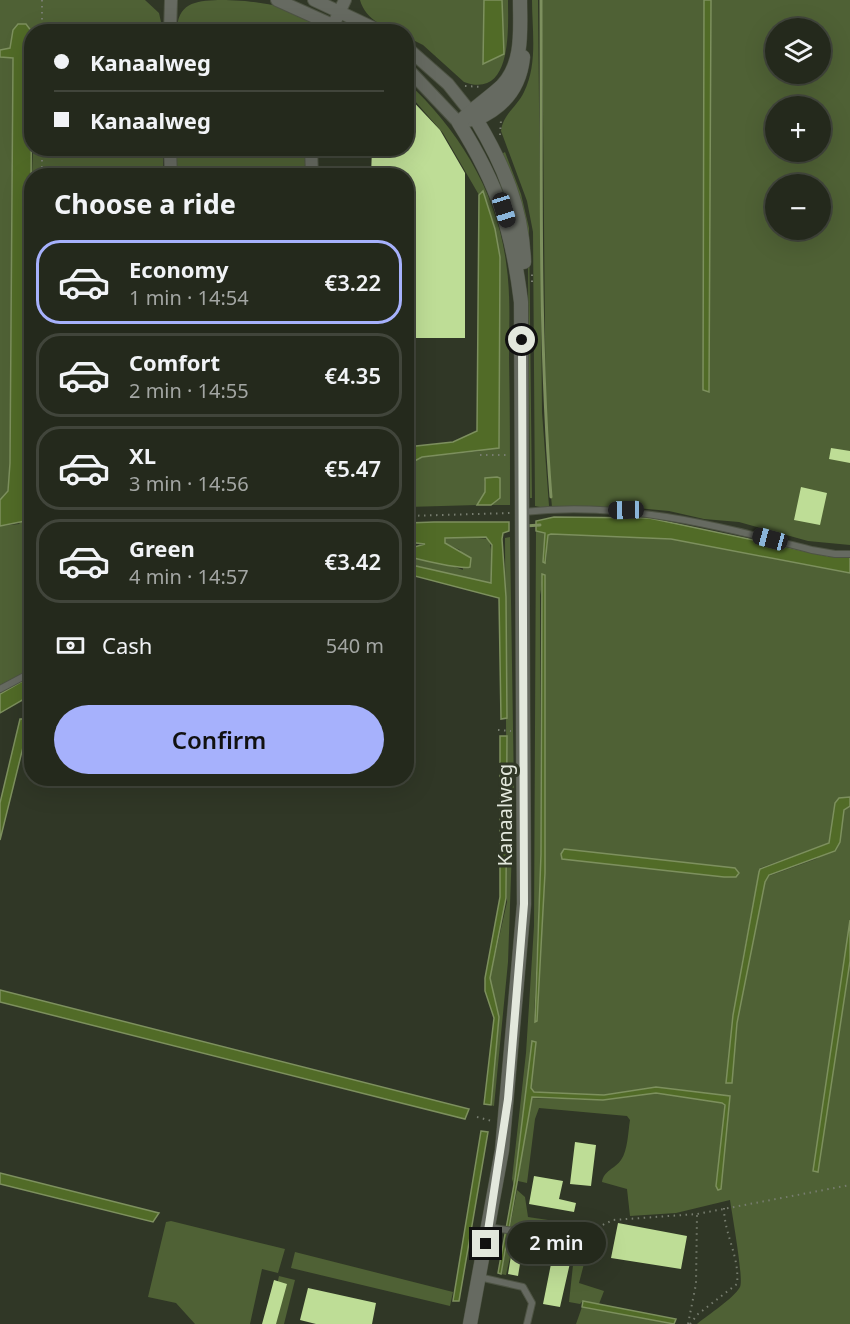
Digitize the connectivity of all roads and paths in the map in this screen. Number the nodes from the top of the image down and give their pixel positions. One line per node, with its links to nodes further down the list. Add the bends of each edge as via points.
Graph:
1 (42, 0): 7 (path)
2 (171, 0): 8 (street)
3 (277, 0): 9 (street)
4 (314, 0): 6 (street)
5 (520, 0): 14 (street, via 515,65)
6 (343, 5): 10 (street); 11 (street)
7 (42, 24)
8 (170, 24)
9 (324, 24)
10 (334, 24)
11 (370, 24)
12 (414, 53): 14 (street, via 432,67)
13 (414, 75): 16 (street)
14 (473, 115): 16 (street); 18 (street, Kanaalweg, via 503,166 519,217 525,270)
15 (503, 116): 17 (path, via 499,123)
16 (459, 123): 18 (street, Kanaalweg, via 492,179 504,210)
17 (501, 139)
18 (521, 302): 20 (street, Kanaalweg)
19 (480, 455): 20 (path)
20 (522, 455): 21 (street, Kanaalweg)
21 (517, 515): 22 (path); 23 (lane, via 626,510 667,515 835,555); 29 (street, Kanaalweg, via 523,536 524,904)
22 (414, 516)
23 (850, 554)
24 (24, 676): 25 (lane)
25 (0, 689)
26 (850, 1185): 27 (path)
27 (724, 1208): 28 (path); 34 (path, via 738,1272 737,1284)
28 (697, 1214): 30 (path, via 613,1220); 34 (path, via 696,1284)
29 (496, 1228): 30 (lane, via 561,1239); 31 (street, Kanaalweg)
30 (584, 1233)
31 (479, 1277): 32 (street, Kanaalweg); 33 (lane, via 523,1287 532,1303)
32 (470, 1324)
33 (527, 1324)
34 (689, 1324)

